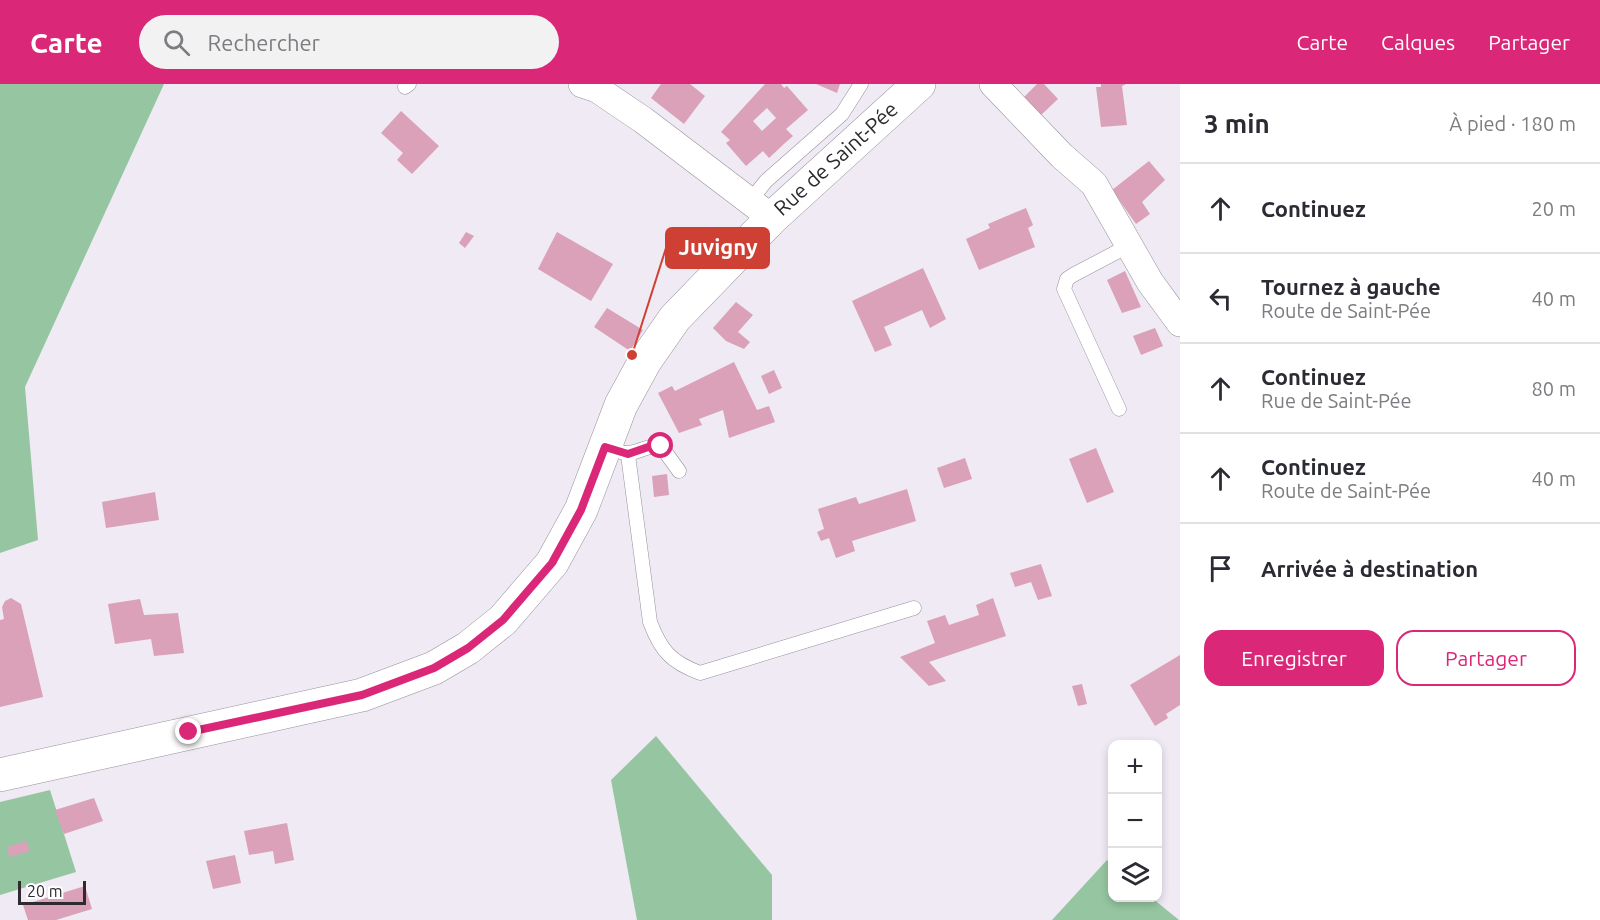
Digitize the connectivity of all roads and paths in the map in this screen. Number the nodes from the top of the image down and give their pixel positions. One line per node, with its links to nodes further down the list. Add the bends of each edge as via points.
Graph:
1 (582, 84): 5 (street, via 597,89 643,120)
2 (861, 84): 5 (lane, via 842,114 766,181)
3 (919, 84): 5 (main road, Rue de Saint-Pée)
4 (993, 84): 6 (street, via 1094,184)
5 (761, 209): 9 (main road, Rue de Saint-Pée, via 645,361 621,405)
6 (1130, 245): 7 (street, via 1150,282); 8 (lane, via 1079,270 1067,279 1064,289)
7 (1180, 323)
8 (1119, 409)
9 (616, 451): 10 (lane, via 661,446); 11 (lane, via 650,622 658,645 679,665 700,673); 12 (main road, Rue de Saint-Pée, via 552,563 503,620 434,668 362,695)
10 (679, 471)
11 (914, 608)
12 (0, 776)

